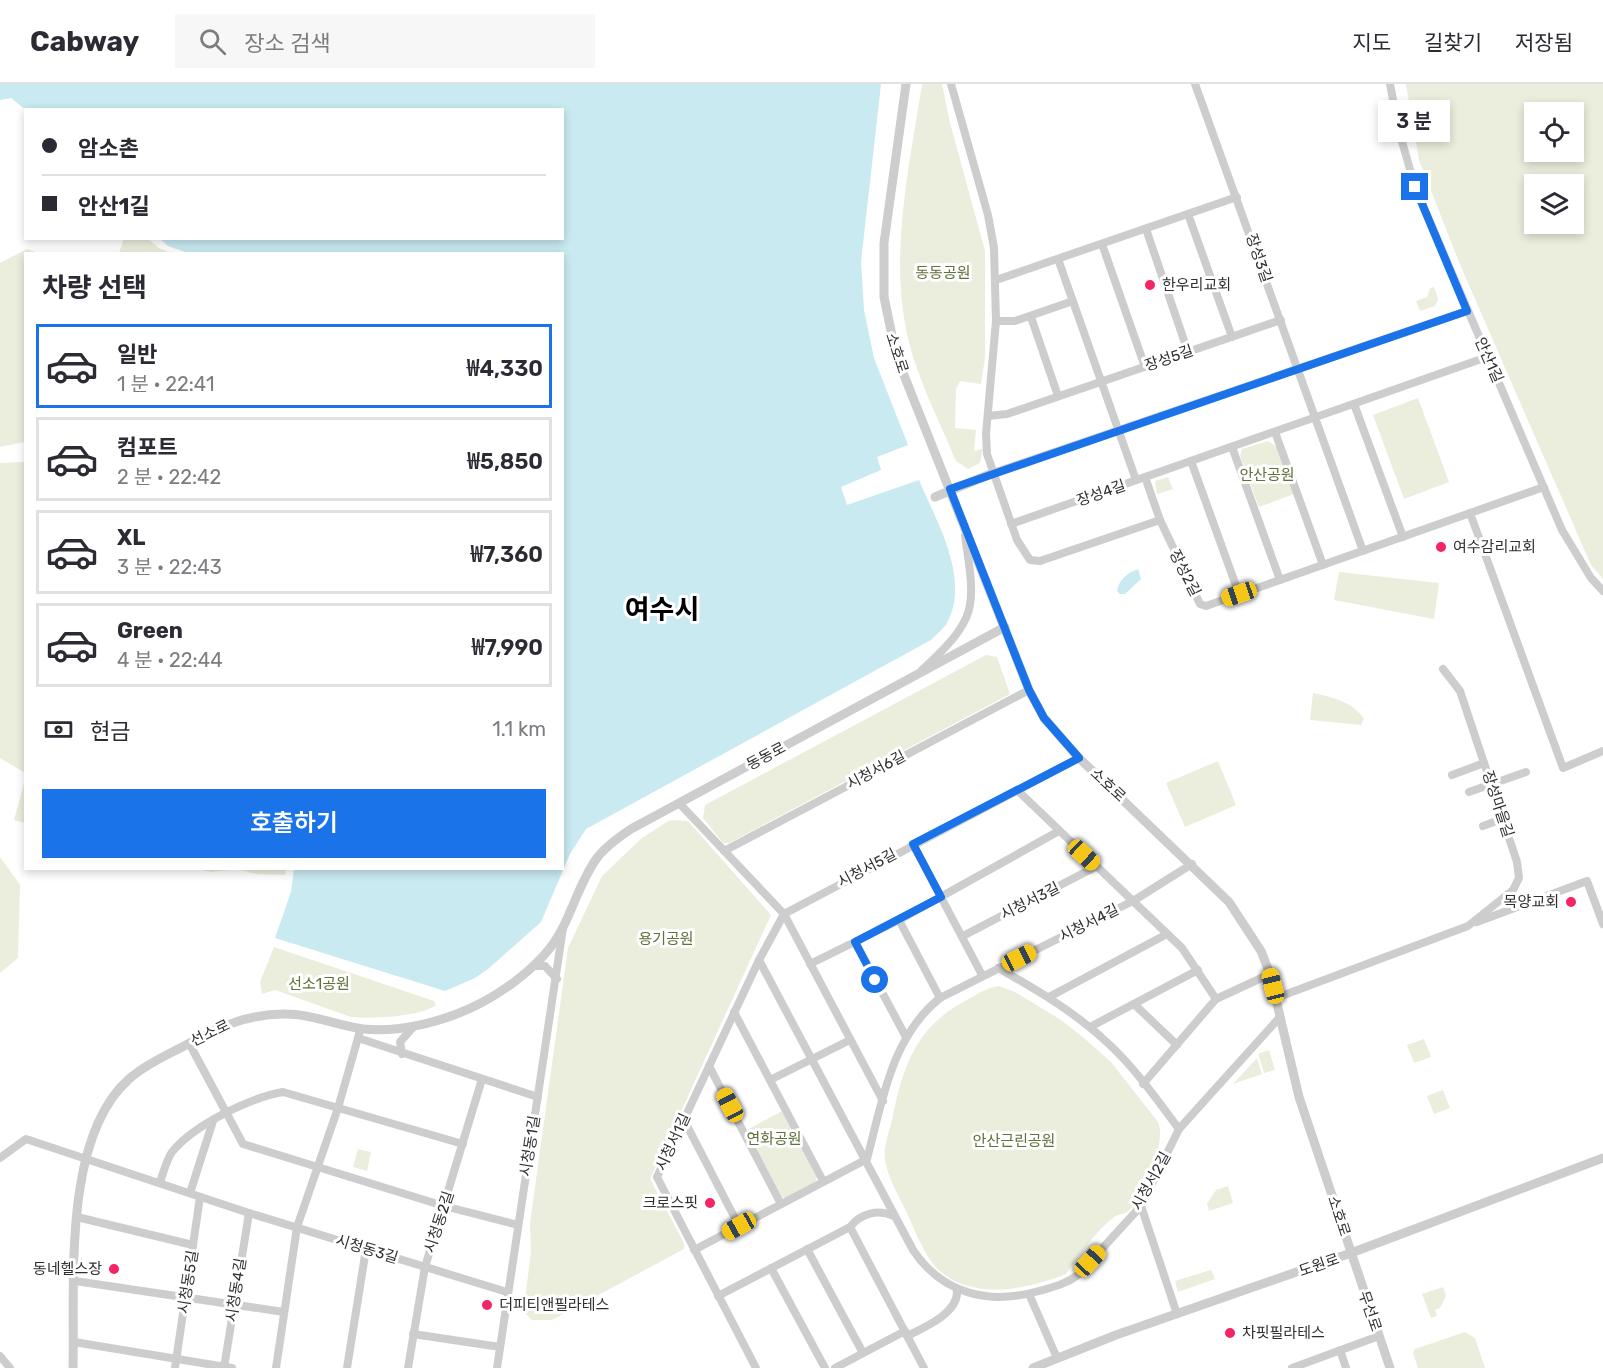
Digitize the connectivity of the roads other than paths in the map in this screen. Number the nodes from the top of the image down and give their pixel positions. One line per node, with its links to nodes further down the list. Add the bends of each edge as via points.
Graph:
1 (906, 84): 34 (street, 소호로, via 884,243 884,297 896,355)
2 (951, 84): 10 (street, via 988,215)
3 (1195, 84): 5 (street, 장성3길)
4 (1390, 84): 12 (street, 안산1길, via 1415,187)
5 (1237, 197): 6 (street); 14 (street, 장성3길)
6 (1188, 214): 7 (street); 16 (street)
7 (1146, 229): 8 (street); 17 (street)
8 (1102, 244): 9 (street); 19 (street)
9 (1058, 259): 10 (street); 11 (street)
10 (996, 280): 15 (street)
11 (1073, 301): 13 (street); 21 (street)
12 (1467, 311): 18 (street, 안산1길); 20 (street)
13 (1031, 316): 15 (street); 22 (street)
14 (1281, 320): 16 (street, 장성5길); 20 (street, 장성3길)
15 (996, 321): 24 (street)
16 (1232, 337): 17 (street, 장성5길)
17 (1188, 352): 19 (street, 장성5길)
18 (1487, 357): 23 (street, 장성4길); 33 (street, 안산1길)
19 (1145, 367): 21 (street, 장성5길)
20 (1298, 369): 25 (street, 장성3길); 26 (street)
21 (1101, 382): 22 (street, 장성5길); 26 (street)
22 (1059, 396): 24 (street, 장성5길, via 1007,414)
23 (1354, 404): 25 (street, 장성4길); 40 (street)
24 (988, 416): 30 (street, via 987,454)
25 (1315, 418): 27 (street, 장성4길); 41 (street, 장성3길)
26 (1118, 430): 30 (street); 32 (street)
27 (1275, 432): 28 (street, 장성4길); 42 (street)
28 (1232, 447): 29 (street, 장성4길); 43 (street)
29 (1191, 461): 31 (street, 장성4길); 45 (street)
30 (993, 473): 34 (street); 39 (street)
31 (1145, 477): 32 (street, 장성4길); 37 (street)
32 (1136, 480): 39 (street, 장성4길)
33 (1544, 487): 36 (street, 장성2길); 44 (street, 안산1길, via 1562,531)
34 (950, 489): 35 (street); 38 (street, 소호로)
35 (935, 497)
36 (1470, 513): 40 (street, 장성2길); 50 (street, via 1563,768)
37 (1160, 520): 39 (street, via 1037,561 1025,554); 45 (street, 장성2길, via 1200,603 1206,606)
38 (963, 522): 46 (street, 소호로); 48 (street, via 970,611 959,633)
39 (1011, 524)
40 (1403, 537): 41 (street, 장성2길)
41 (1363, 551): 42 (street, 장성2길)
42 (1323, 565): 43 (street, 장성2길)
43 (1280, 580): 45 (street, 장성2길)
44 (1603, 591)
45 (1239, 594)
46 (1005, 627): 48 (street, 동동로); 49 (street, 소호로)
47 (1443, 669): 52 (street, 장성마을길, via 1460,691)
48 (915, 675): 58 (street, 동동로)
49 (1029, 690): 51 (street, 소호로, via 1044,718); 63 (street, 시청서6길)
50 (1603, 751)
51 (1079, 758): 56 (street, 시청서5길); 64 (street, 소호로)
52 (1484, 763): 54 (street); 55 (street, 장성마을길)
53 (1526, 772): 55 (street)
54 (1452, 774)
55 (1491, 784): 57 (street); 59 (street, 장성마을길)
56 (1017, 790): 61 (street); 62 (street, 시청서5길)
57 (1469, 792)
58 (680, 803): 63 (street); 70 (street, 동동로, via 647,819 606,849 587,875)
59 (1502, 819): 60 (street); 72 (street, 장성마을길, via 1518,867 1517,885)
60 (1483, 826)
61 (1059, 831): 65 (street); 66 (street)
62 (913, 844): 66 (street); 68 (street, 시청서5길)
63 (724, 851): 68 (street)
64 (1192, 864): 67 (street, 시청서4길); 81 (street, 소호로, via 1242,919)
65 (1097, 866): 67 (street); 74 (street, 시청서3길)
66 (941, 897): 69 (street); 74 (street)
67 (1132, 901): 73 (street); 79 (street, 시청서4길)
68 (784, 914): 76 (street, 시청서1길); 77 (street)
69 (899, 920): 75 (street); 86 (street)
70 (564, 924): 78 (street, 선소로, via 550,948); 83 (street, 시청동1길)
71 (1603, 924): 72 (street, 장성마을길, via 1587,881)
72 (1468, 926): 85 (street, 장성마을길)
73 (1167, 934): 80 (street); 84 (street)
74 (963, 936): 82 (street)
75 (855, 942): 77 (street); 94 (street)
76 (759, 960): 89 (street, 시청서1길); 99 (street)
77 (810, 964): 95 (street)
78 (531, 966): 83 (street, via 545,966); 91 (street, 선소로, via 479,1004)
79 (998, 968): 82 (street, 시청서4길); 84 (street)
80 (1198, 970): 87 (street); 88 (street)
81 (1270, 974): 85 (street, 소호로); 87 (street)
82 (982, 975): 86 (street, 시청서4길)
83 (557, 979): 104 (street, 시청동1길)
84 (1049, 997): 92 (street)
85 (1276, 998): 90 (street, 소호로)
86 (940, 999): 94 (street, 시청서4길)
87 (1216, 999): 97 (street)
88 (1134, 1004): 92 (street); 97 (street)
89 (735, 1012): 100 (street, 시청서1길); 102 (street)
90 (1280, 1017): 110 (street, 시청서2길); 135 (street, 소호로, via 1299,1096)
91 (414, 1025): 93 (street, 선소로); 98 (street, via 400,1041)
92 (1090, 1027): 103 (street)
93 (359, 1033): 96 (street, 선소로, via 311,1017 267,1014 233,1021); 98 (street); 106 (street)
94 (906, 1037): 105 (street, 시청서4길)
95 (850, 1040): 99 (street); 105 (street)
96 (189, 1043): 107 (street); 115 (street, 선소로, via 148,1065 111,1098)
97 (1177, 1045): 103 (street)
98 (402, 1054): 101 (street)
99 (812, 1059): 102 (street); 114 (street)
100 (709, 1066): 108 (street, 시청서1길); 121 (street)
101 (482, 1079): 104 (street); 111 (street, 시청동2길)
102 (770, 1080): 117 (street)
103 (1143, 1083): 110 (street)
104 (538, 1097): 127 (street, 시청동1길)
105 (883, 1101): 114 (street, 시청서4길)
106 (338, 1108): 107 (street, via 283,1092 257,1098); 111 (street); 116 (street)
107 (227, 1114): 109 (street); 116 (street, via 243,1144)
108 (684, 1120): 128 (street); 134 (street, 시청서1길, via 657,1177)
109 (213, 1121): 118 (street, via 181,1142 170,1155); 119 (street)
110 (1179, 1129): 123 (street, 시청서2길)
111 (463, 1144): 122 (street, 시청동2길)
112 (0, 1158): 115 (street, 시청동3길, via 26,1139)
113 (1603, 1158): 135 (street, 도원로)
114 (867, 1159): 117 (street); 125 (street, 시청서2길)
115 (84, 1160): 118 (street, 시청동3길); 126 (street, 선소로)
116 (318, 1168): 122 (street); 129 (street)
117 (823, 1181): 121 (street)
118 (160, 1183): 119 (street, 시청동3길)
119 (190, 1193): 120 (street, 시청동3길)
120 (200, 1197): 124 (street, 시청동3길); 131 (street, 시청동5길)
121 (781, 1204): 128 (street)
122 (444, 1206): 127 (street); 136 (street, 시청동2길)
123 (1141, 1206): 141 (street, 시청서2길, via 1072,1279); 146 (street)
124 (249, 1213): 129 (street, 시청동3길); 144 (street, 시청동4길)
125 (894, 1216): 130 (street, via 876,1211); 139 (street, 시청서2길, via 921,1263)
126 (77, 1217): 131 (street); 138 (street, 선소로)
127 (518, 1225): 140 (street, 시청동1길)
128 (739, 1226): 134 (street)
129 (297, 1227): 132 (street, 시청동3길); 145 (street)
130 (850, 1227): 133 (street); 148 (street)
131 (194, 1245): 142 (street, 시청동5길)
132 (366, 1249): 136 (street, 시청동3길); 163 (street)
133 (807, 1249): 137 (street); 153 (street)
134 (694, 1250): 143 (street, 시청서1길)
135 (1351, 1253): 146 (street, 도원로); 149 (street, 무선로)
136 (424, 1267): 140 (street, 시청동3길); 147 (street, 시청동2길)
137 (771, 1268): 143 (street); 167 (street)
138 (75, 1281): 142 (street); 150 (street, 선소로)
139 (957, 1290): 141 (street, 시청서2길, via 991,1298); 148 (street, via 957,1298 936,1321)
140 (507, 1292): 151 (street, 시청동1길)
141 (1029, 1294): 155 (street)
142 (186, 1295): 144 (street); 156 (street, 시청동5길)
143 (718, 1296): 166 (street, 시청서1길)
144 (234, 1303): 145 (street); 161 (street, 시청동4길)
145 (284, 1312): 162 (street)
146 (1177, 1314): 155 (street, 도원로)
147 (413, 1334): 151 (street); 164 (street, 시청동2길)
148 (906, 1334): 153 (street); 157 (street)
149 (1379, 1336): 152 (street); 172 (street, 무선로)
150 (74, 1342): 156 (street); 159 (street, 선소로)
151 (500, 1347): 165 (street, 시청동1길)
152 (1340, 1350): 170 (street); 171 (street)
153 (863, 1353): 168 (street)
154 (0, 1356): 158 (street)
155 (1057, 1358): 169 (street, 도원로)
156 (176, 1359): 160 (street, 시청동5길); 161 (street)
157 (922, 1367)
158 (10, 1368)
159 (73, 1368)
160 (175, 1368)
161 (227, 1368)
162 (276, 1368)
163 (347, 1368)
164 (408, 1368)
165 (496, 1368)
166 (756, 1368)
167 (825, 1368)
168 (835, 1368)
169 (1033, 1368)
170 (1292, 1368)
171 (1346, 1368)
172 (1390, 1368)

